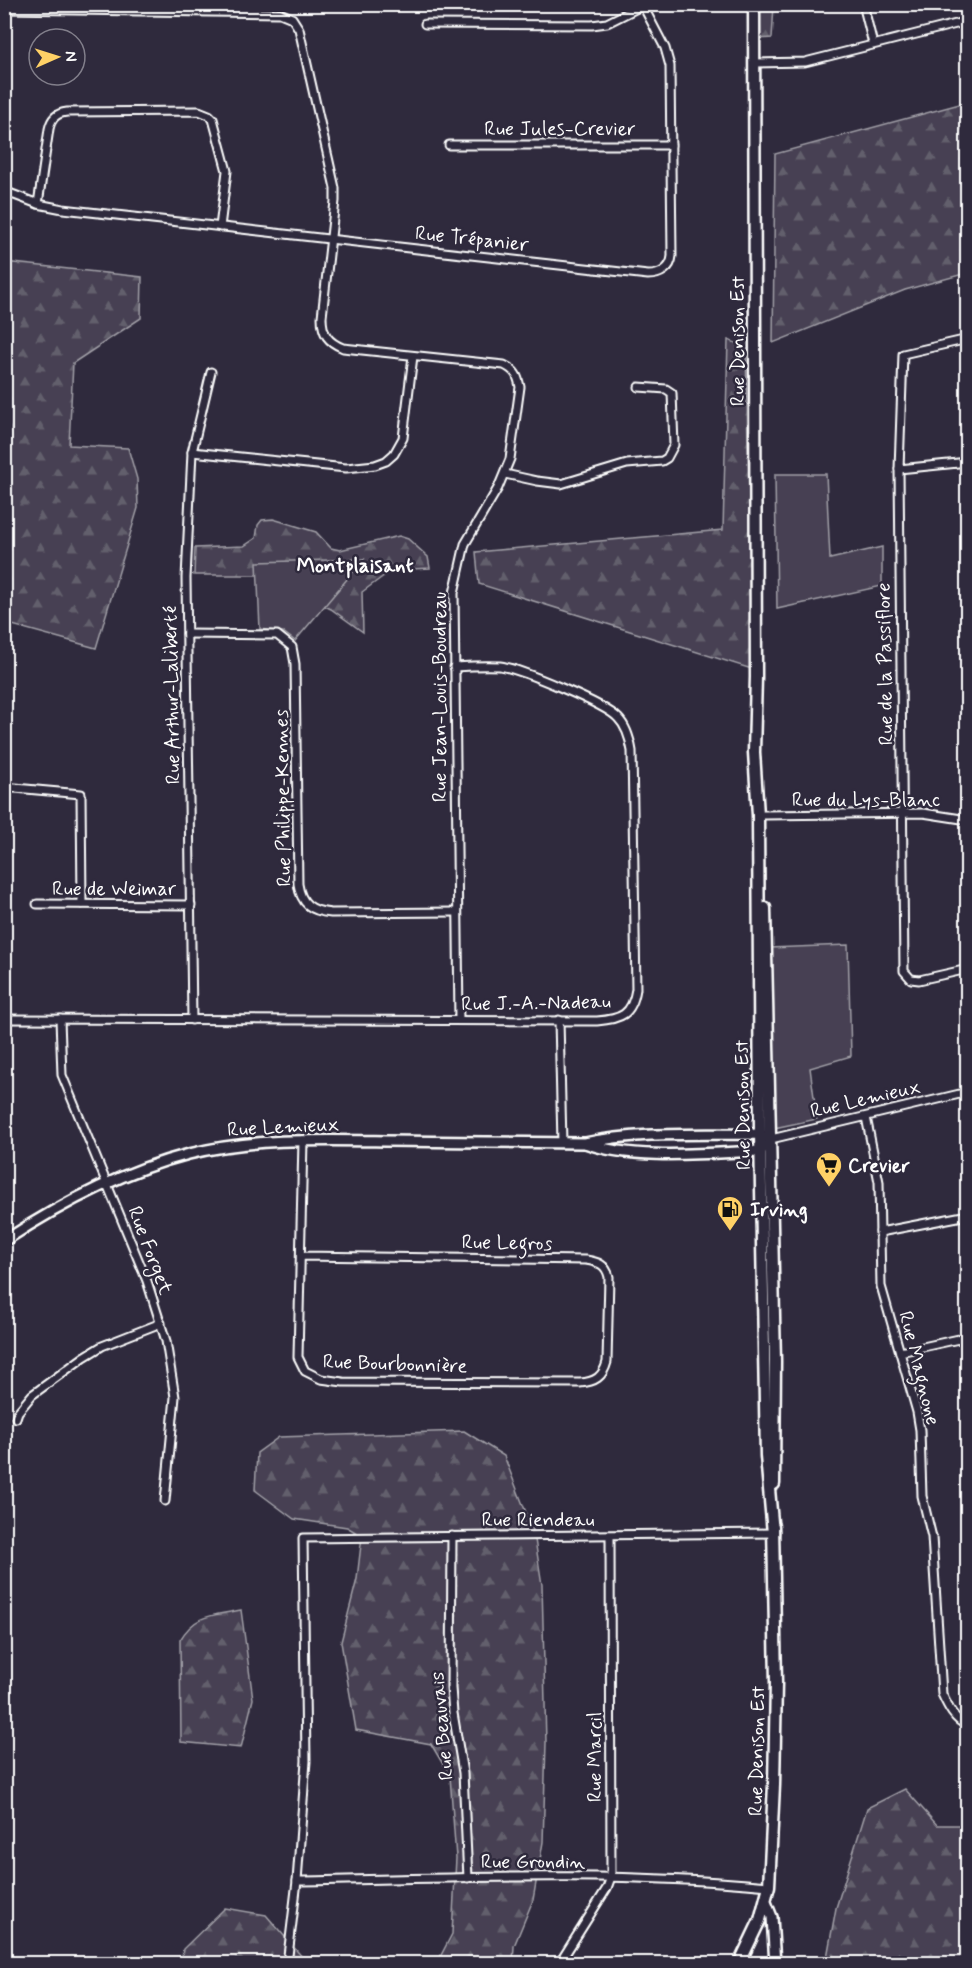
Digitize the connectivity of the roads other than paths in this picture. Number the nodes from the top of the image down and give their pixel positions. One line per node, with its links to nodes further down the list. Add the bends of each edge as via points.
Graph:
1 (754, 4): 8 (main road, Rue Denison Est)
2 (863, 4): 7 (street)
3 (643, 5): 6 (street, via 592,25); 9 (street, Rue Trépanier, via 669,58)
4 (4, 9): 14 (street, Rue Jean-Louis-Boudreau, via 280,13 292,18 299,29 334,181)
5 (968, 21): 7 (street)
6 (425, 24)
7 (873, 44): 8 (street, via 805,62)
8 (754, 63): 25 (main road, Rue Denison Est)
9 (671, 144): 10 (street, Rue Jules-Crevier); 14 (street, Rue Trépanier, via 672,262 658,274)
10 (449, 145)
11 (4, 191): 12 (street, Rue Trépanier)
12 (38, 204): 13 (street, Rue Trépanier); 13 (street, via 49,129 58,114 199,111 213,119 226,171)
13 (220, 226): 14 (street, Rue Trépanier)
14 (331, 239): 16 (street, Rue Jean-Louis-Boudreau, via 322,318 329,341 350,349)
15 (968, 339): 21 (street, Rue de la Passiflore, via 903,354)
16 (413, 356): 19 (street, via 403,438 386,461 346,468); 22 (street, Rue Jean-Louis-Boudreau, via 504,365 514,371 519,392 512,451)
17 (211, 372): 19 (street, Rue Arthur-Laliberté)
18 (639, 387): 22 (street, via 672,393 674,445 668,458 656,463 627,464 561,484)
19 (192, 452): 23 (street, Rue Arthur-Laliberté)
20 (968, 462): 21 (street)
21 (899, 469): 27 (street, Rue de la Passiflore)
22 (505, 474): 24 (street, Rue Jean-Louis-Boudreau, via 469,534 461,556 453,603)
23 (186, 634): 32 (street, Rue Arthur-Laliberté); 33 (street, Rue Philippe-Kennes, via 277,635 292,647 298,884 306,906 331,913)
24 (454, 666): 33 (street, Rue Jean-Louis-Boudreau); 39 (street, Rue J.-A.-Nadeau, via 499,666 527,675 601,705 617,717 629,736 634,998 628,1010 616,1019)
25 (756, 677): 28 (main road, Rue Denison Est); 42 (main road, Rue Denison Est)
26 (4, 787): 31 (street, via 81,794)
27 (902, 813): 28 (street, Rue du Lys-Blanc); 29 (street, Rue du Lys-Blanc); 34 (street, Rue de la Passiflore, via 904,971 919,980)
28 (764, 815): 43 (main road, Rue Denison Est)
29 (968, 820)
30 (37, 904): 31 (street, Rue de Weimar)
31 (82, 904): 32 (street, Rue de Weimar)
32 (191, 905): 37 (street, Rue Arthur-Laliberté)
33 (457, 912): 38 (street, Rue Jean-Louis-Boudreau)
34 (968, 969)
35 (4, 1019): 36 (street, Rue J.-A.-Nadeau)
36 (60, 1019): 37 (street, Rue J.-A.-Nadeau); 48 (street, Rue Forget, via 62,1075)
37 (192, 1020): 38 (street, Rue J.-A.-Nadeau)
38 (459, 1020): 39 (street, Rue J.-A.-Nadeau)
39 (560, 1020): 45 (street)
40 (968, 1092): 41 (street, Rue Lemieux)
41 (866, 1116): 43 (street, Rue Lemieux); 50 (street, Rue Magnone, via 879,1182)
42 (760, 1134): 43 (street, Rue Lemieux); 46 (street, Rue Lemieux, via 613,1137); 47 (main road, Rue Denison Est)
43 (771, 1139): 47 (street); 59 (main road, Rue Denison Est)
44 (303, 1140): 45 (street, Rue Lemieux); 48 (street, Rue Lemieux, via 254,1143 190,1154); 52 (street, Rue Bourbonnière)
45 (562, 1143): 46 (street, Rue Lemieux)
46 (585, 1143): 47 (street, Rue Lemieux, via 605,1150 685,1155)
47 (761, 1151): 59 (main road, Rue Denison Est, via 766,1456)
48 (107, 1183): 51 (street, Rue Lemieux, via 44,1215); 53 (street, Rue Forget)
49 (968, 1215): 50 (street)
50 (880, 1232): 55 (street, Rue Magnone, via 881,1286)
51 (4, 1241)
52 (302, 1256): 56 (street, Rue Legros, via 595,1261 605,1267 609,1277); 56 (street, Rue Bourbonnière, via 298,1357 311,1376 343,1382 580,1383 595,1380)
53 (161, 1323): 57 (street, via 84,1357 32,1395); 58 (street, Rue Forget, via 175,1396)
54 (968, 1337): 55 (street)
55 (900, 1352): 62 (street, Rue Magnone, via 920,1430 922,1496 932,1538 942,1694 949,1710)
56 (605, 1370)
57 (16, 1418)
58 (165, 1501)
59 (773, 1533): 61 (street, Rue Riendeau); 66 (main road, Rue Denison Est, via 776,1683)
60 (452, 1536): 61 (street, Rue Riendeau); 64 (street, Rue Beauvais, via 451,1688 463,1773); 65 (street, Rue Riendeau, via 303,1538 306,1761)
61 (610, 1536): 63 (street, Rue Marcil)
62 (968, 1726)
63 (611, 1877): 64 (street, Rue Grondin); 66 (street, Rue Grondin); 69 (street, Rue Marcil)
64 (468, 1878): 65 (street, Rue Grondin)
65 (297, 1881): 68 (street)
66 (769, 1886): 67 (main road, Rue Denison Est)
67 (766, 1902): 70 (main road, Rue Denison Est); 71 (street, via 772,1917)
68 (287, 1964)
69 (559, 1964)
70 (739, 1964)
71 (775, 1964)

